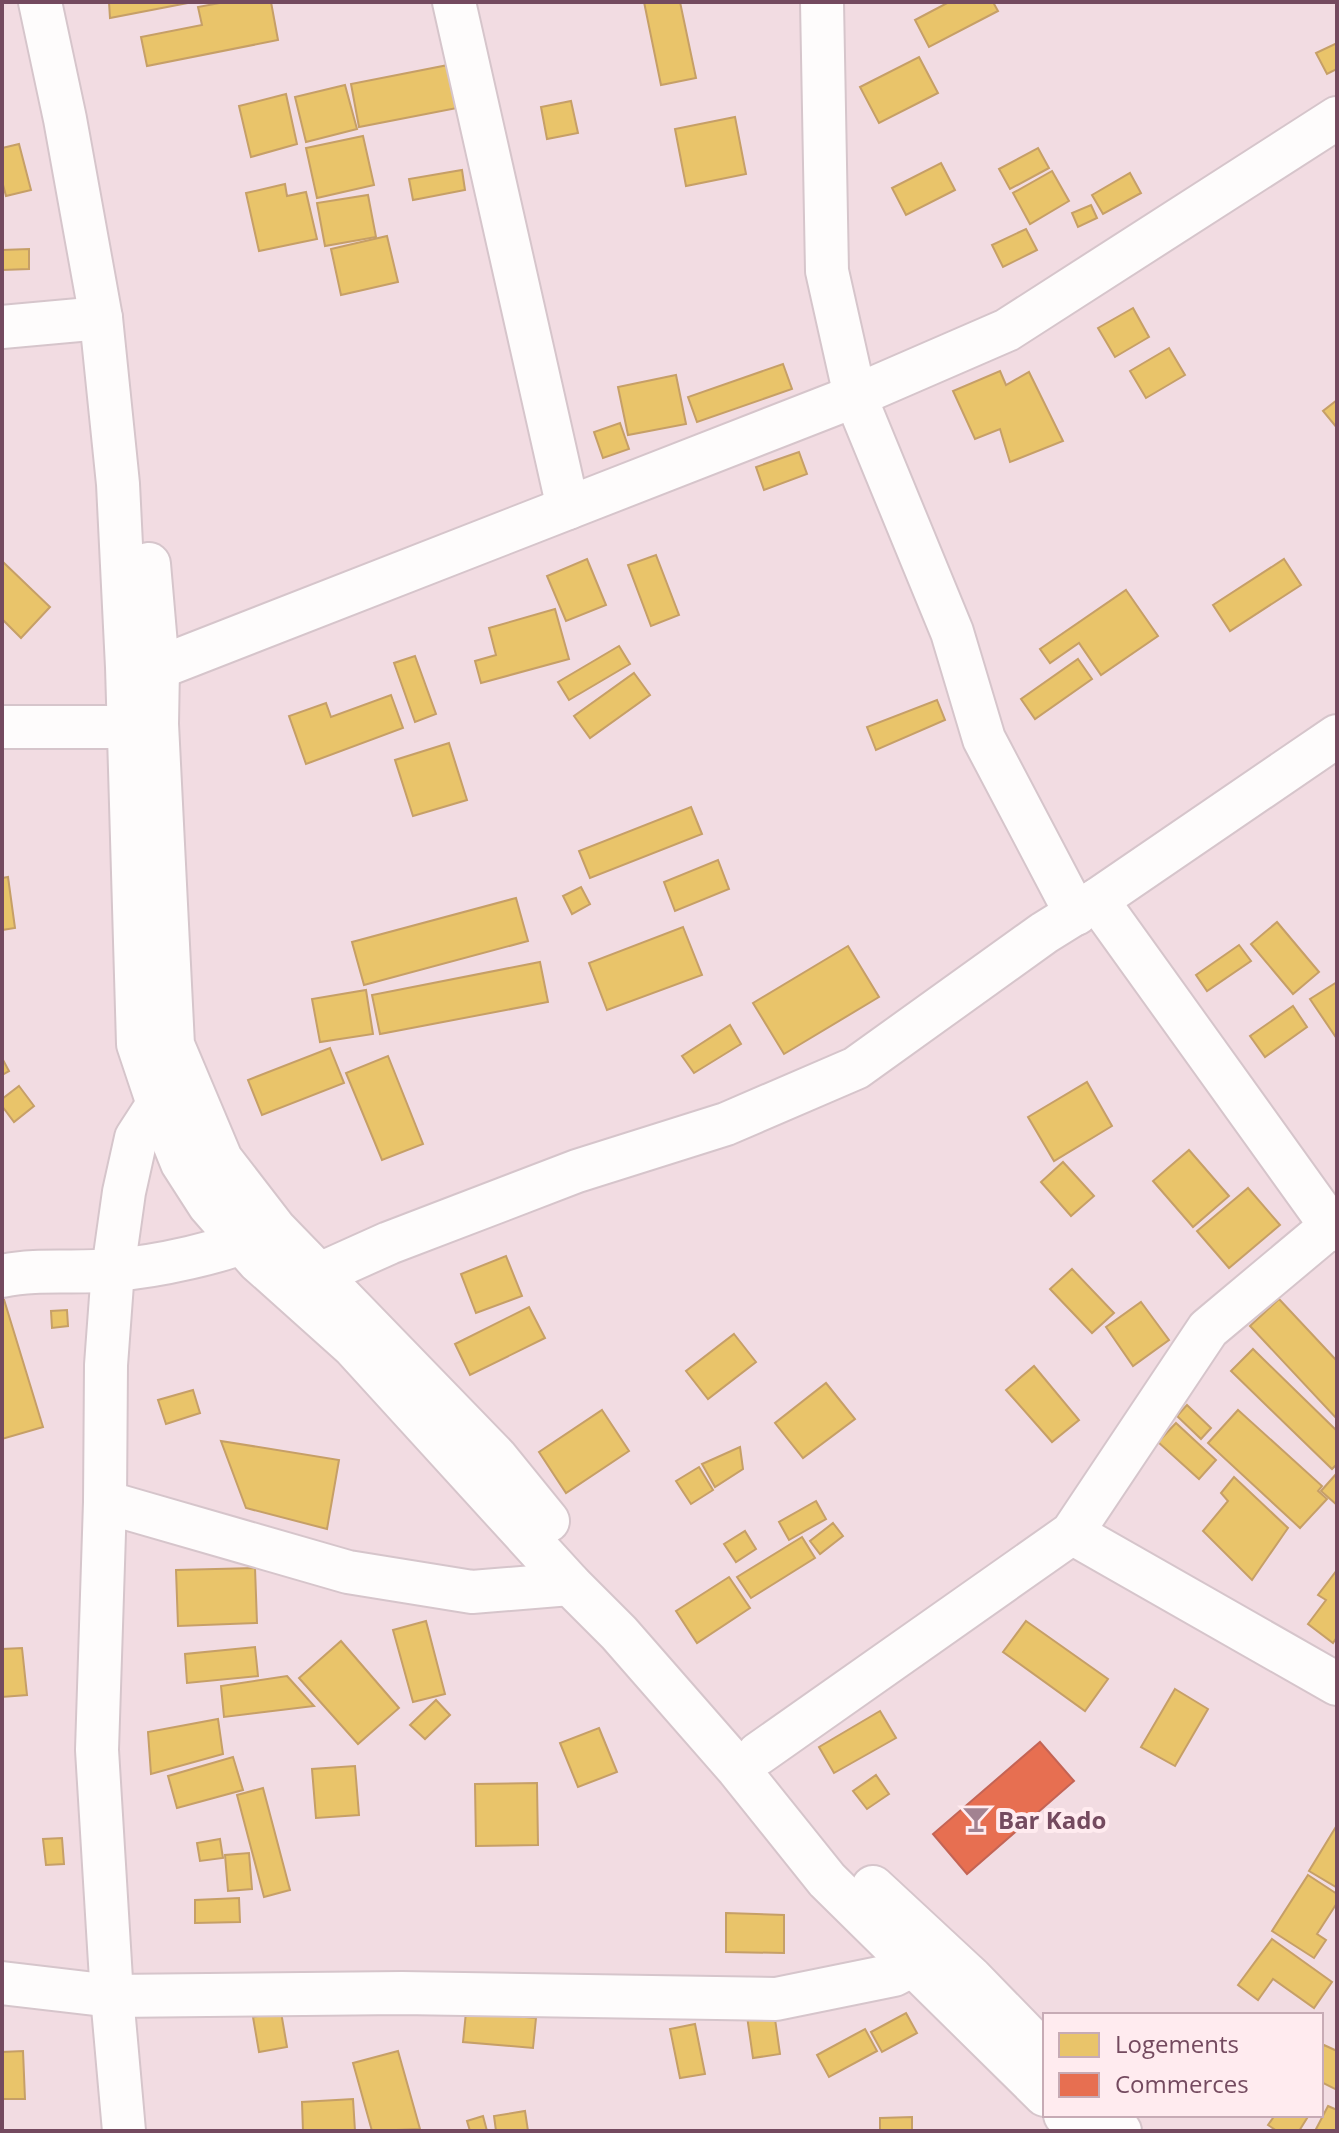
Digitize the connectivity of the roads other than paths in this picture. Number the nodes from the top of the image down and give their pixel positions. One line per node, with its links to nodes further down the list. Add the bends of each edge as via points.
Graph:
1 (40, 2): 6 (street)
2 (64, 2): 10 (street, via 127,312)
3 (454, 2): 9 (street)
4 (822, 2): 8 (street, via 827,271)
5 (1337, 118): 8 (street, via 1007,330)
6 (101, 318): 7 (street); 12 (street, via 118,484)
7 (2, 327)
8 (855, 396): 9 (street); 14 (street, via 952,632 984,739)
9 (568, 508): 10 (street)
10 (158, 668): 17 (street, via 173,1045)
11 (2, 727): 12 (street)
12 (129, 727): 15 (street, via 138,1044)
13 (1337, 736): 14 (street)
14 (1086, 907): 16 (street); 19 (street, via 856,1068 726,1124 577,1171)
15 (158, 1104): 17 (street, via 182,1163 209,1205); 18 (street, via 136,1138)
16 (1334, 1228): 22 (street, via 1208,1329)
17 (259, 1236): 18 (street); 19 (street); 23 (street, via 258,1261 353,1346)
18 (113, 1270): 20 (street, via 29,1270); 21 (street)
19 (320, 1274): 25 (street, via 496,1457)
20 (2, 1276)
21 (105, 1502): 23 (street, via 348,1572 472,1592); 28 (street, via 97,1750)
22 (1072, 1533): 24 (street); 25 (street)
23 (570, 1584): 26 (street, via 728,1757 827,1880)
24 (1337, 1684)
25 (758, 1754): 29 (street, via 847,1863)
26 (913, 1965): 28 (street, via 894,1975 776,1999 402,1993); 30 (street)
27 (2, 1983): 28 (street)
28 (112, 1996): 31 (street)
29 (1043, 2052)
30 (1043, 2093)
31 (124, 2131)

